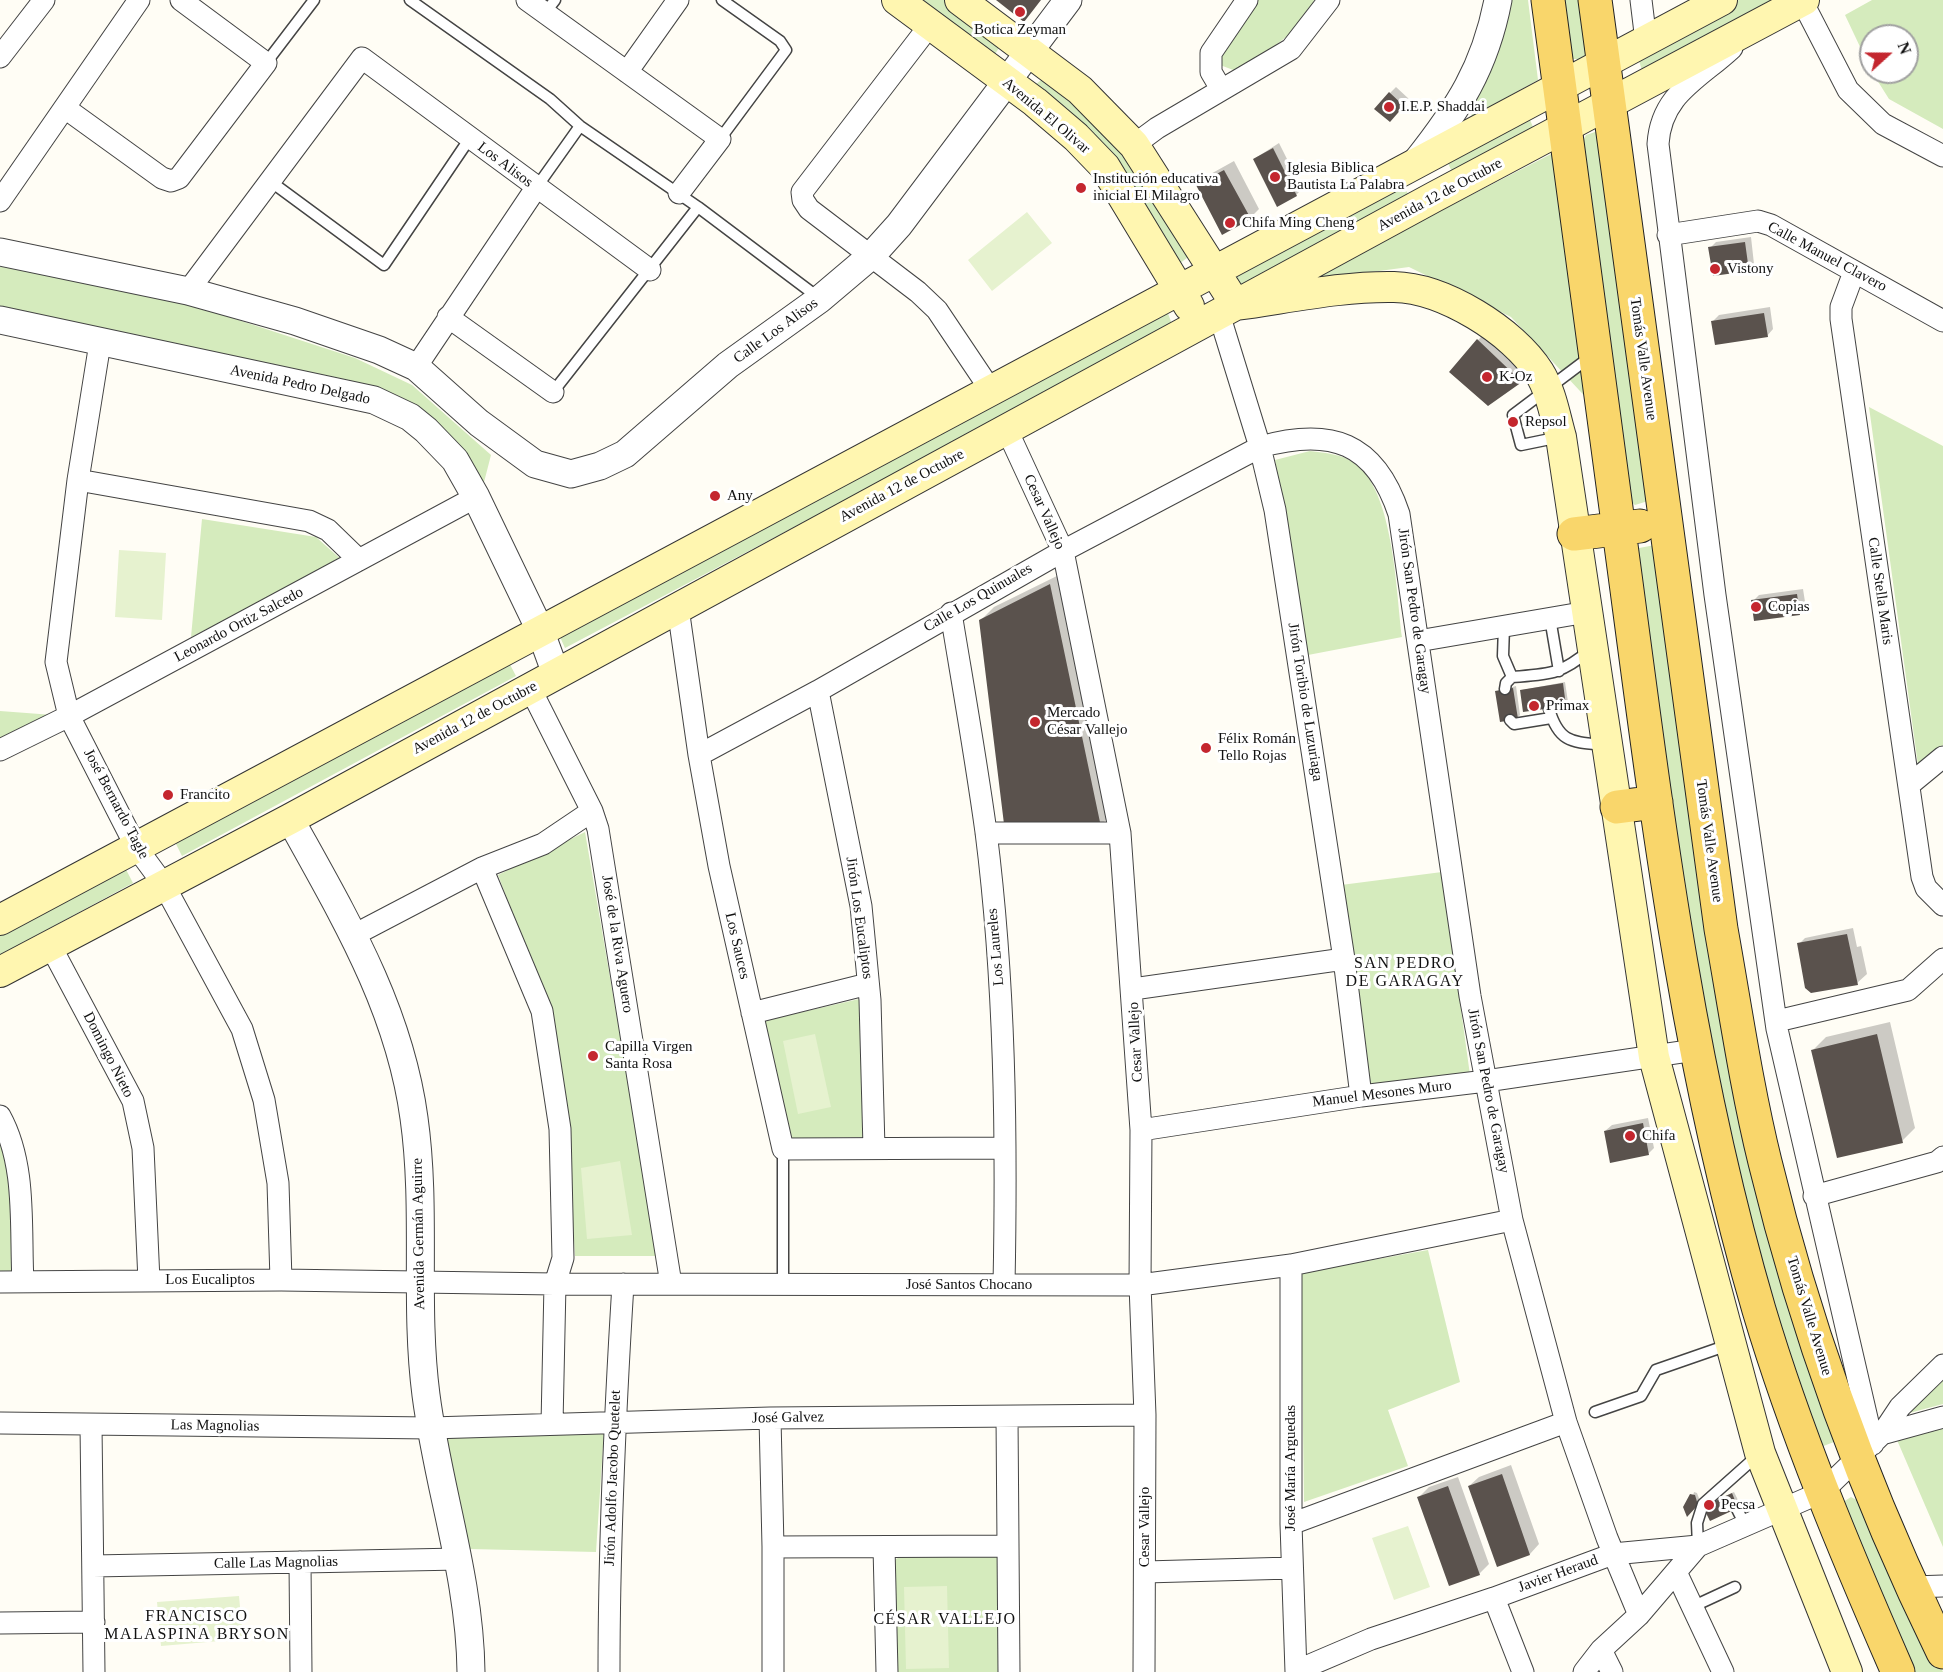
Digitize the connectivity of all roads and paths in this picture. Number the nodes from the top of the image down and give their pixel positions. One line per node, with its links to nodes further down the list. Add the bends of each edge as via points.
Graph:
1 (44, 0): 25 (street)
2 (139, 0): 33 (street)
3 (181, 0): 26 (street)
4 (314, 0): 26 (lane)
5 (410, 0): 34 (lane, via 550,99)
6 (527, 0): 20 (street)
7 (678, 0): 28 (street)
8 (722, 0): 37 (lane, via 780,41 786,50)
9 (897, 0): 21 (main road, Avenida El Olivar)
10 (960, 0): 24 (main road)
11 (1068, 0): 24 (street, Calle Los Alisos)
12 (1247, 0): 31 (street, via 1211,53 1211,72)
13 (1329, 0): 31 (street, via 1291,49)
14 (1498, 0): 40 (street, via 1492,29 1455,113)
15 (1548, 0): 30 (main road)
16 (1595, 0): 27 (main road, Tomás Valle Avenue)
17 (1641, 0): 23 (street)
18 (1722, 0): 23 (main road)
19 (1803, 0): 22 (main road, Avenida 12 de Octubre); 39 (street, via 1848,90 1883,124)
20 (550, 7): 28 (street)
21 (930, 25): 29 (main road, Avenida El Olivar); 49 (street, via 802,192 809,209)
22 (1755, 27): 32 (main road, Avenida 12 de Octubre); 47 (street, Tomás Valle Avenue, via 1670,102 1664,115 1658,144)
23 (1646, 41): 27 (main road)
24 (1030, 52): 29 (street, Calle Los Alisos); 38 (main road, via 1080,90)
25 (1, 53)
26 (266, 63): 33 (street, via 179,178 171,181)
27 (1602, 65): 30 (main road); 32 (main road, Tomás Valle Avenue)
28 (627, 72): 37 (street)
29 (1007, 83): 49 (street, Calle Los Alisos); 53 (main road, Avenida El Olivar, via 1076,137 1105,167)
30 (1559, 88): 35 (main road); 40 (main road)
31 (1221, 89): 38 (street)
32 (1608, 106): 35 (main road, Avenida 12 de Octubre); 71 (main road, Tomás Valle Avenue)
33 (65, 108): 45 (street)
34 (580, 126): 42 (lane); 43 (lane)
35 (1565, 129): 44 (main road, Avenida 12 de Octubre); 61 (main road)
36 (470, 138): 41 (street, Los Alisos, via 362,58); 41 (lane, via 384,265); 42 (street, Los Alisos)
37 (720, 139): 43 (street)
38 (1134, 145): 50 (main road)
39 (1943, 156)
40 (1416, 162): 44 (main road); 50 (main road)
41 (270, 181): 54 (street)
42 (536, 188): 51 (street, Los Alisos); 57 (street)
43 (679, 193): 46 (lane)
44 (1434, 197): 56 (main road, Avenida 12 de Octubre)
45 (0, 201)
46 (698, 207): 51 (lane); 55 (lane)
47 (1668, 234): 52 (street, Calle Manuel Clavero, via 1758,221); 115 (street, Tomás Valle Avenue)
48 (0, 252): 54 (street)
49 (872, 255): 55 (street, Calle Los Alisos); 63 (street, via 937,310)
50 (1214, 269): 53 (main road); 56 (main road)
51 (650, 270): 65 (lane)
52 (1854, 272): 59 (street, Calle Manuel Clavero); 95 (street, Calle Stella Maris, via 1841,307 1841,319)
53 (1179, 289): 56 (main road, Avenida El Olivar); 63 (main road)
54 (188, 291): 62 (street, via 295,321)
55 (820, 299): 62 (street, Calle Los Alisos, via 728,365 625,454 571,474 535,464 479,423)
56 (1218, 315): 64 (main road, via 1360,288 1396,287 1431,293 1460,307 1522,348); 66 (main road, Avenida 12 de Octubre); 68 (street, Jirón Toribio de Luzuriaga)
57 (448, 317): 62 (street); 65 (street)
58 (0, 320): 60 (street, Avenida Pedro Delgado)
59 (1943, 321)
60 (100, 343): 69 (street, José Bernardo Tagle); 70 (street, Avenida Pedro Delgado, via 374,400 418,423 442,444)
61 (1595, 353): 64 (lane); 72 (main road)
62 (416, 367)
63 (990, 389): 81 (main road)
64 (1547, 390): 67 (main road); 67 (lane, via 1513,415 1521,445)
65 (553, 392)
66 (1007, 430): 74 (street, Cesar Vallejo); 76 (main road, Avenida 12 de Octubre)
67 (1561, 437): 73 (main road)
68 (1260, 447): 74 (street, Calle Los Quinuales); 82 (street, Jirón San Pedro de Garagay, via 1295,438 1340,441 1360,452 1378,469 1399,514); 109 (street, Jirón Toribio de Luzuriaga, via 1275,510)
69 (78, 480): 75 (street, via 309,521 327,530); 89 (street, José Bernardo Tagle, via 56,662)
70 (477, 497): 75 (street, Leonardo Ortiz Salcedo); 81 (street, Avenida Pedro Delgado)
71 (1666, 522): 72 (main road); 153 (main road, Tomás Valle Avenue, via 1722,929 1765,1161 1825,1372)
72 (1619, 528): 73 (main road); 96 (main road)
73 (1574, 534): 77 (main road)
74 (1063, 550): 78 (street, Calle Los Quinuales); 100 (street, Cesar Vallejo)
75 (359, 560): 89 (street, Leonardo Ortiz Salcedo)
76 (678, 608): 86 (main road, Avenida 12 de Octubre); 93 (street, Los Sauces)
77 (1587, 612): 79 (street); 83 (main road)
78 (951, 613): 88 (street, Calle Los Quinuales); 101 (street, Los Laureles)
79 (1550, 618): 80 (street); 84 (lane)
80 (1504, 626): 82 (street); 85 (lane, via 1503,656)
81 (540, 630): 86 (street, Avenida Pedro Delgado); 102 (main road)
82 (1418, 641): 118 (street, Jirón San Pedro de Garagay)
83 (1593, 648): 84 (lane, via 1568,669); 91 (main road)
84 (1559, 671): 85 (lane, via 1544,680)
85 (1512, 677): 87 (lane)
86 (543, 681): 98 (street, José de la Riva Aguero); 99 (main road, Avenida 12 de Octubre)
87 (1505, 689)
88 (818, 691): 93 (street, Calle Los Quinuales); 112 (street, Jirón Los Eucaliptos, via 861,906)
89 (69, 716): 92 (street, Leonardo Ortiz Salcedo); 102 (street, José Bernardo Tagle)
90 (1510, 720): 91 (lane, via 1522,724 1550,713 1562,736 1570,742)
91 (1608, 745): 97 (main road)
92 (0, 750)
93 (699, 755): 114 (street, Los Sauces)
94 (1943, 757): 95 (street)
95 (1909, 785): 105 (street, Calle Stella Maris, via 1922,877 1926,888)
96 (1656, 802): 97 (main road); 116 (main road, via 1668,898)
97 (1617, 807): 117 (main road)
98 (591, 811): 103 (street, via 543,844); 136 (street, José de la Riva Aguero, via 598,829)
99 (290, 819): 104 (main road, Avenida 12 de Octubre); 107 (street, Avenida Germán Aguirre)
100 (1120, 832): 101 (street); 113 (street, Cesar Vallejo)
101 (986, 833): 123 (street, Los Laureles, via 1000,988)
102 (136, 847): 104 (street, José Bernardo Tagle); 106 (main road)
103 (482, 868): 107 (street); 134 (street, via 542,1011 560,1129 563,1258)
104 (164, 885): 108 (main road, Avenida 12 de Octubre); 129 (street, José Bernardo Tagle, via 242,1029 261,1090 278,1183)
105 (1943, 905)
106 (0, 920)
107 (354, 935): 131 (street, Avenida Germán Aguirre, via 385,1003 409,1086 417,1152)
108 (50, 945): 111 (main road, Avenida 12 de Octubre); 130 (street, Domingo Nieto, via 132,1101 142,1148)
109 (1344, 959): 113 (street); 119 (street, Jirón Toribio de Luzuriaga)
110 (1943, 959): 115 (street, via 1908,990)
111 (0, 972)
112 (868, 984): 114 (street); 122 (street, Jirón Los Eucaliptos)
113 (1133, 988): 121 (street, Cesar Vallejo)
114 (752, 1012): 124 (street, Los Sauces)
115 (1777, 1021): 126 (street, Tomás Valle Avenue)
116 (1695, 1050): 117 (street, Manuel Mesones Muro); 155 (main road, via 1720,1164 1759,1309)
117 (1654, 1057): 118 (street, Manuel Mesones Muro); 140 (main road)
118 (1486, 1081): 119 (street, Manuel Mesones Muro); 127 (street, Jirón San Pedro de Garagay)
119 (1361, 1096): 121 (street, Manuel Mesones Muro)
120 (1, 1119): 133 (street, via 12,1138 17,1159)
121 (1141, 1130): 139 (street, Cesar Vallejo)
122 (874, 1148): 123 (street); 124 (street)
123 (1004, 1148): 138 (street, Los Laureles)
124 (783, 1149): 137 (lane, Los Sauces)
125 (1943, 1157): 126 (street, via 1937,1162)
126 (1814, 1196): 153 (street, Tomás Valle Avenue)
127 (1512, 1220): 128 (street, José Santos Chocano); 148 (street, Jirón San Pedro de Garagay)
128 (1291, 1265): 139 (street, José Santos Chocano); 157 (street, José María Arguedas)
129 (281, 1280): 130 (street, Los Eucaliptos); 131 (street, Los Eucaliptos)
130 (149, 1281): 133 (street, Los Eucaliptos)
131 (421, 1281): 134 (street, José Santos Chocano); 152 (street, Avenida Germán Aguirre, via 423,1369)
132 (0, 1282): 133 (street, Los Eucaliptos)
133 (23, 1282)
134 (555, 1284): 135 (street, José Santos Chocano); 150 (street)
135 (624, 1284): 136 (street, José Santos Chocano); 147 (street, Jirón Adolfo Jacobo Quetelet)
136 (671, 1284): 137 (street, José Santos Chocano)
137 (783, 1284): 138 (street, José Santos Chocano)
138 (1004, 1285): 139 (street, José Santos Chocano)
139 (1140, 1285): 143 (street, Cesar Vallejo)
140 (1731, 1344): 142 (lane, via 1656,1370 1641,1396); 154 (main road)
141 (1943, 1365): 153 (street, via 1900,1407)
142 (1595, 1412)
143 (1145, 1415): 144 (street, José Galvez); 167 (street, Cesar Vallejo)
144 (1007, 1417): 146 (street, José Galvez); 158 (street)
145 (1943, 1417): 153 (street)
146 (770, 1418): 147 (street, José Galvez); 160 (street)
147 (614, 1422): 150 (street, José Galvez); 181 (street, Jirón Adolfo Jacobo Quetelet)
148 (1566, 1422): 157 (street); 162 (street, Jirón San Pedro de Garagay)
149 (0, 1423): 151 (street, Las Magnolias)
150 (552, 1424): 152 (street, José Galvez)
151 (91, 1425): 152 (street, Las Magnolias); 165 (street)
152 (430, 1428): 163 (street, Avenida Germán Aguirre)
153 (1872, 1445): 155 (street); 169 (main road, Tomás Valle Avenue)
154 (1761, 1453): 156 (main road); 159 (lane, via 1727,1490 1700,1510)
155 (1822, 1492): 156 (street, Javier Heraud); 192 (main road)
156 (1782, 1509): 159 (street, Javier Heraud, via 1741,1517); 191 (main road)
157 (1291, 1524): 166 (street, José María Arguedas)
158 (1007, 1546): 161 (street); 184 (street)
159 (1698, 1546): 162 (street, Javier Heraud); 168 (street)
160 (773, 1547): 161 (street); 182 (street)
161 (884, 1547): 183 (street)
162 (1613, 1554): 171 (street, Javier Heraud); 173 (street, Jirón San Pedro de Garagay)
163 (460, 1559): 164 (street, Calle Las Magnolias); 180 (street, Avenida Germán Aguirre)
164 (300, 1563): 165 (street, Calle Las Magnolias); 179 (street)
165 (93, 1566): 174 (street)
166 (1292, 1568): 167 (street); 186 (street, José María Arguedas)
167 (1144, 1572): 185 (street, Cesar Vallejo)
168 (1676, 1572): 172 (street); 173 (street)
169 (1928, 1586): 177 (main road, Tomás Valle Avenue)
170 (1735, 1587): 172 (lane)
171 (1494, 1598): 186 (street, Javier Heraud, via 1371,1639); 187 (street)
172 (1694, 1606): 190 (street)
173 (1640, 1615): 176 (street)
174 (93, 1622): 175 (street); 178 (street)
175 (0, 1623)
176 (1601, 1650): 188 (street); 189 (street)
177 (1943, 1652)
178 (94, 1672)
179 (301, 1672)
180 (471, 1672)
181 (609, 1672)
182 (773, 1672)
183 (887, 1672)
184 (1009, 1672)
185 (1144, 1672)
186 (1296, 1672)
187 (1523, 1672)
188 (1584, 1672)
189 (1612, 1672)
190 (1723, 1672)
191 (1847, 1672)
192 (1898, 1672)

